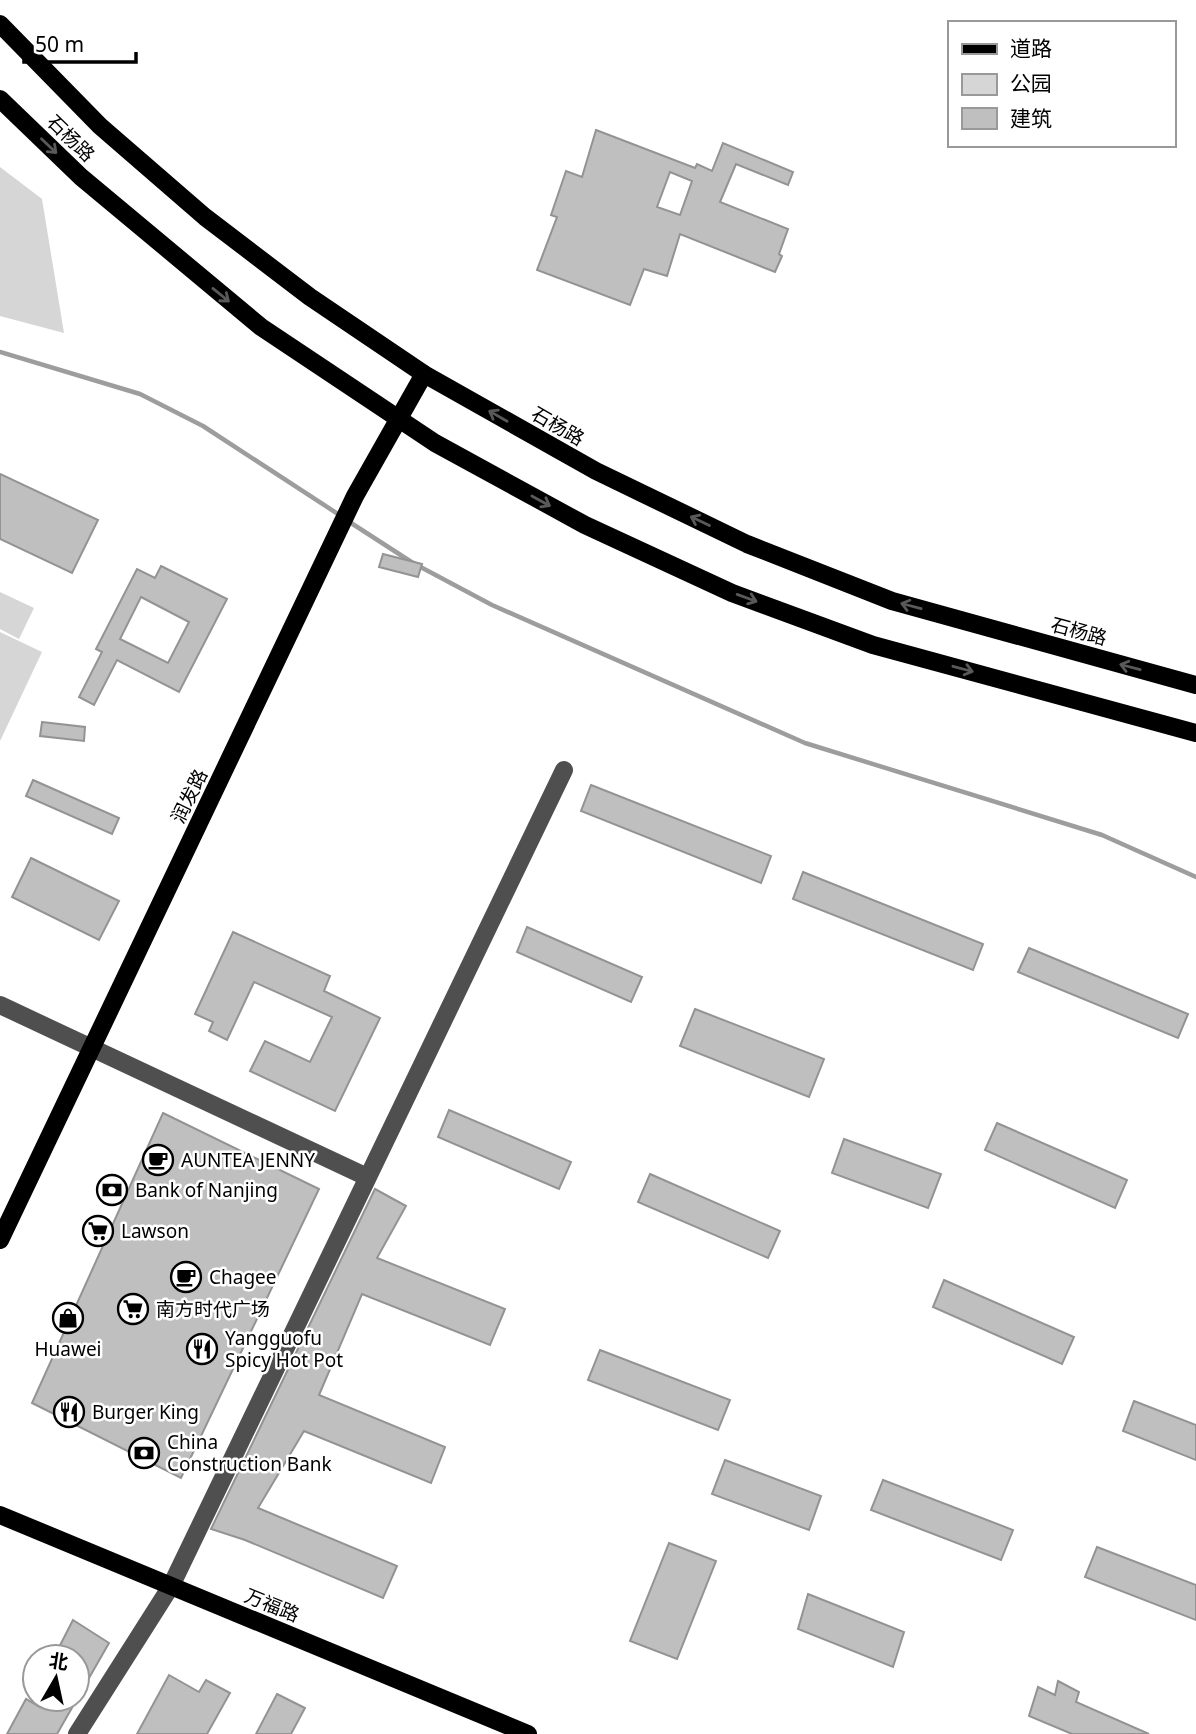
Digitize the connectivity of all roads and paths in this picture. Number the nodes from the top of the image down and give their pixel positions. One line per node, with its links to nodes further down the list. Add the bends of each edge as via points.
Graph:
1 (0, 24): 3 (main road, 石杨路, via 100,125 205,216 310,297)
2 (0, 99): 4 (main road, 石杨路, one-way to 4, via 81,177 261,327)
3 (424, 374): 4 (main road, 润发路); 5 (main road, 石杨路, one-way to 3, via 892,601 747,544 596,471)
4 (397, 418): 6 (main road, 石杨路, one-way to 6, via 585,526 732,593 873,645); 9 (main road, 润发路, via 355,496)
5 (1196, 685)
6 (1196, 733)
7 (564, 770): 10 (street)
8 (0, 1005): 9 (street)
9 (92, 1047): 10 (street); 11 (main road, 润发路)
10 (367, 1177): 13 (street)
11 (0, 1240)
12 (0, 1515): 13 (main road, 万福路)
13 (171, 1586): 14 (street); 15 (main road, 万福路)
14 (77, 1734)
15 (528, 1734)

